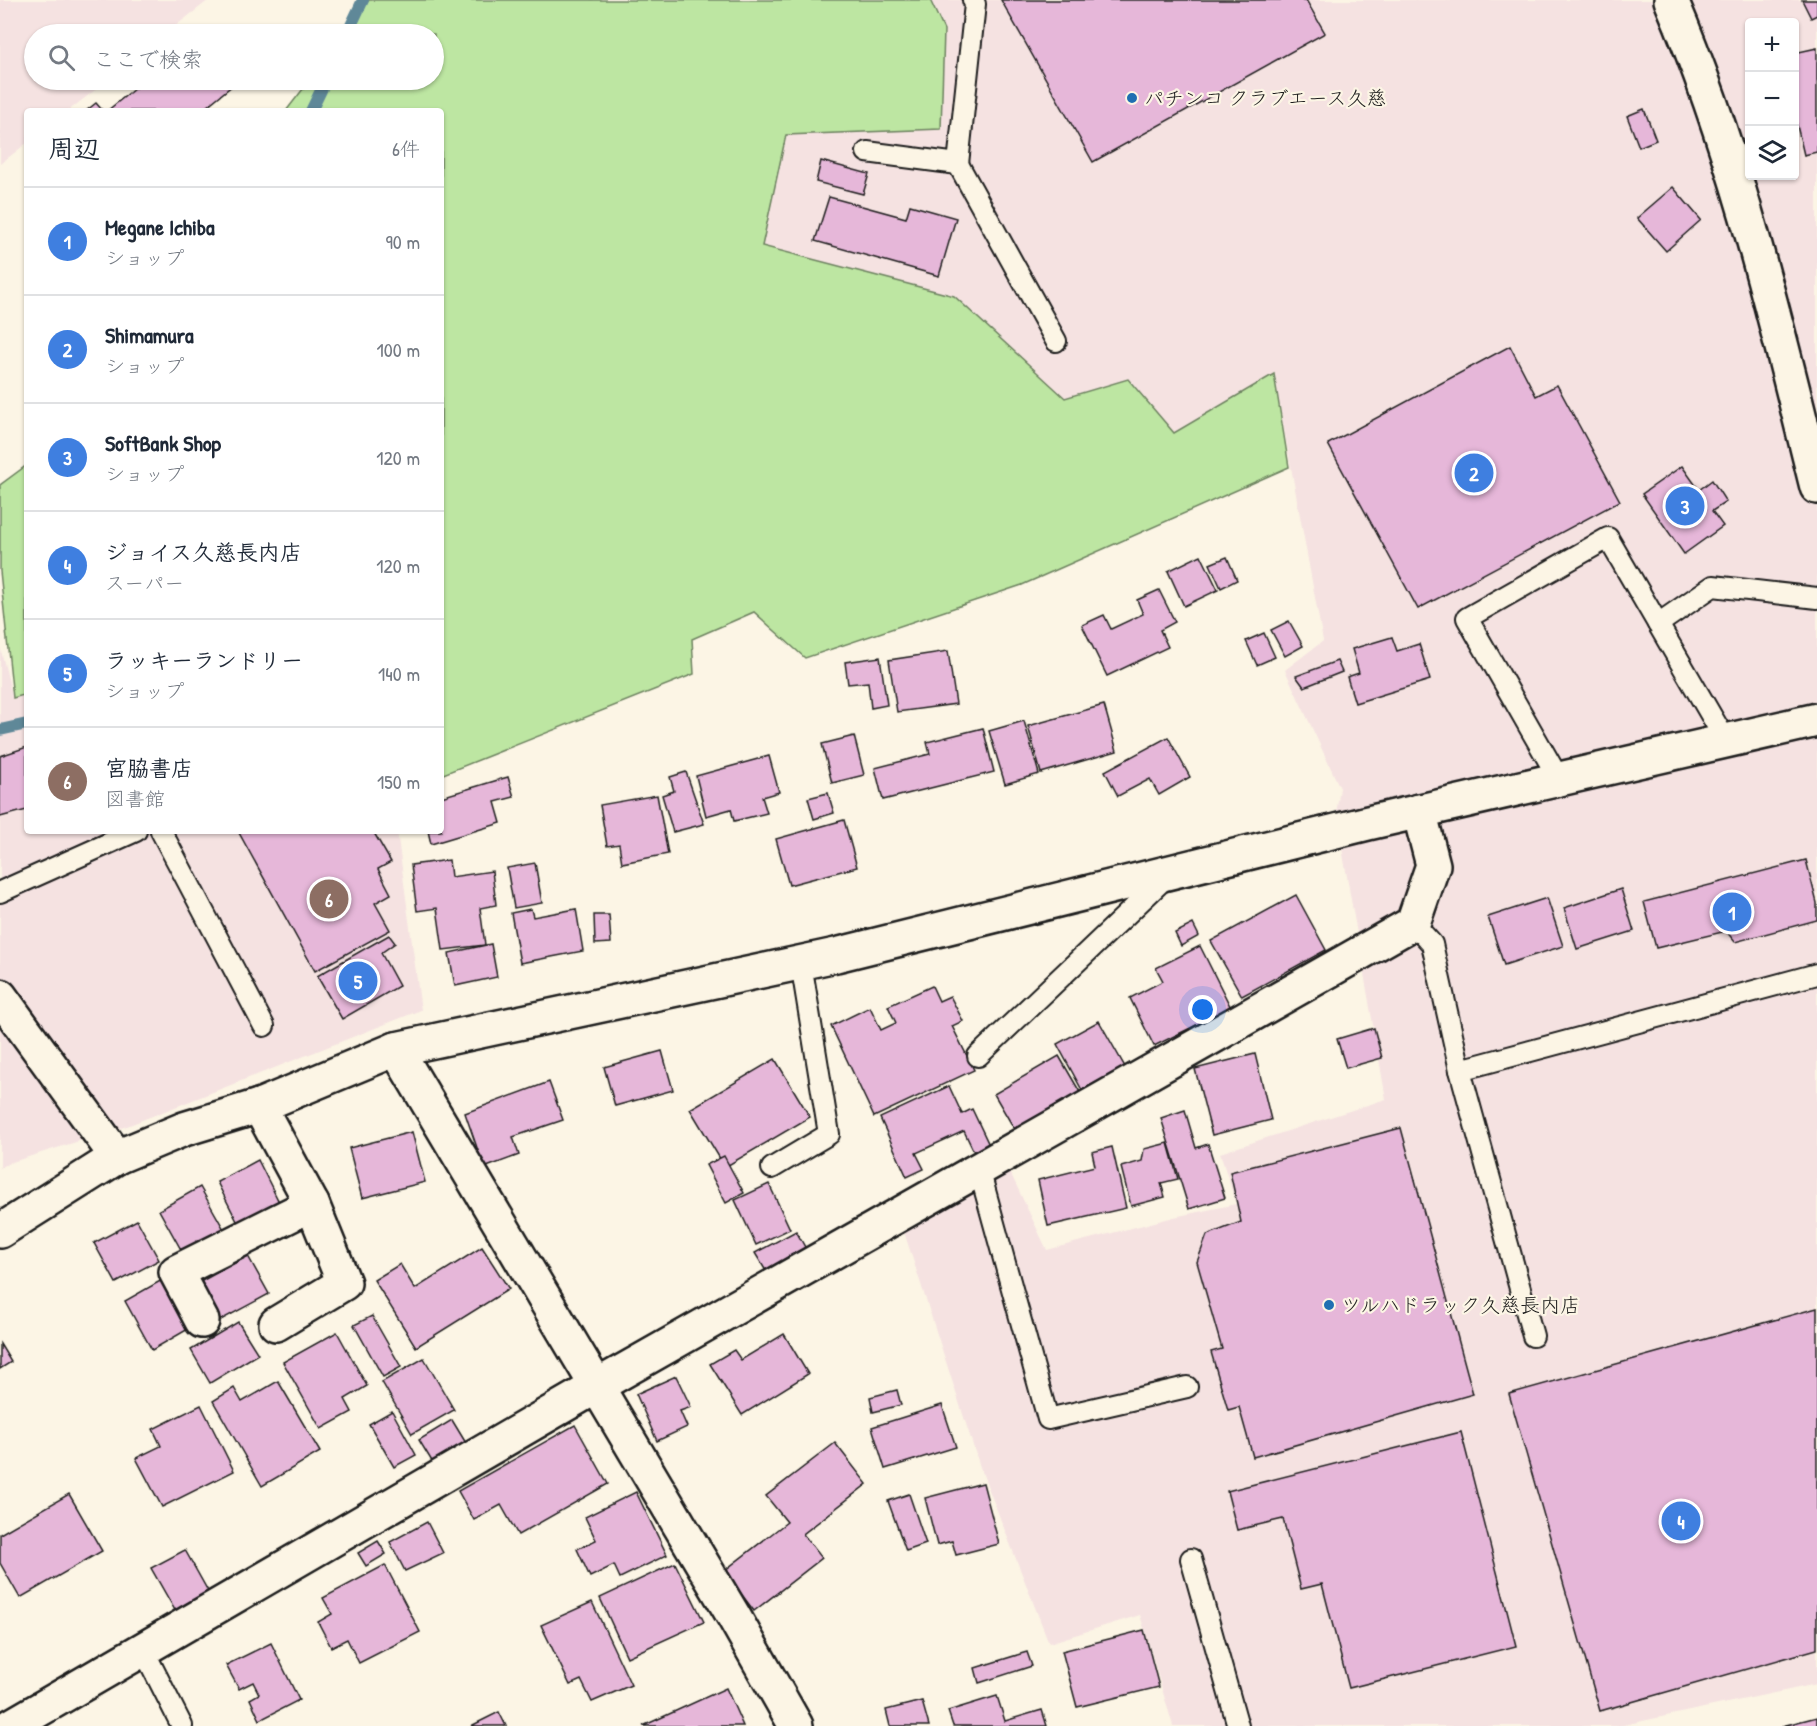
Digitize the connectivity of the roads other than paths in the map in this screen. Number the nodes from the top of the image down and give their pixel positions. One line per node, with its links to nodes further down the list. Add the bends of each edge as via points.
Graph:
1 (973, 0): 4 (lane)
2 (1671, 0): 6 (street, via 1730,158)
3 (867, 152): 4 (lane)
4 (957, 164): 5 (lane)
5 (1056, 340)
6 (1813, 455): 7 (street)
7 (1817, 488)
8 (1817, 598): 9 (lane, via 1713,586)
9 (1658, 624): 11 (lane); 12 (lane, via 1608,538 1467,618)
10 (1817, 720): 11 (street)
11 (1726, 741): 12 (street)
12 (1559, 779): 13 (street)
13 (1419, 811): 16 (street); 18 (street, via 1433,865)
14 (129, 834): 17 (lane)
15 (162, 834): 22 (lane)
16 (1173, 871): 19 (street); 24 (lane)
17 (0, 892)
18 (1413, 923): 25 (lane, via 1432,944); 29 (street)
19 (801, 963): 23 (street); 28 (lane, via 829,1134)
20 (1817, 974): 25 (lane)
21 (0, 996): 27 (street)
22 (264, 1026)
23 (396, 1049): 26 (street); 35 (street)
24 (978, 1056)
25 (1460, 1070): 34 (lane)
26 (259, 1106): 27 (street, via 184,1129); 30 (street)
27 (117, 1156): 31 (street)
28 (772, 1168)
29 (979, 1169): 35 (street); 36 (lane, via 1048,1419)
30 (312, 1204): 32 (street, via 176,1272); 33 (street, via 344,1283)
31 (0, 1231)
32 (202, 1322)
33 (276, 1324)
34 (1533, 1336)
35 (597, 1386): 38 (street); 41 (street)
36 (1187, 1387)
37 (1191, 1559): 42 (lane)
38 (143, 1649): 39 (street); 40 (lane)
39 (11, 1726)
40 (182, 1726)
41 (796, 1726)
42 (1238, 1726)

